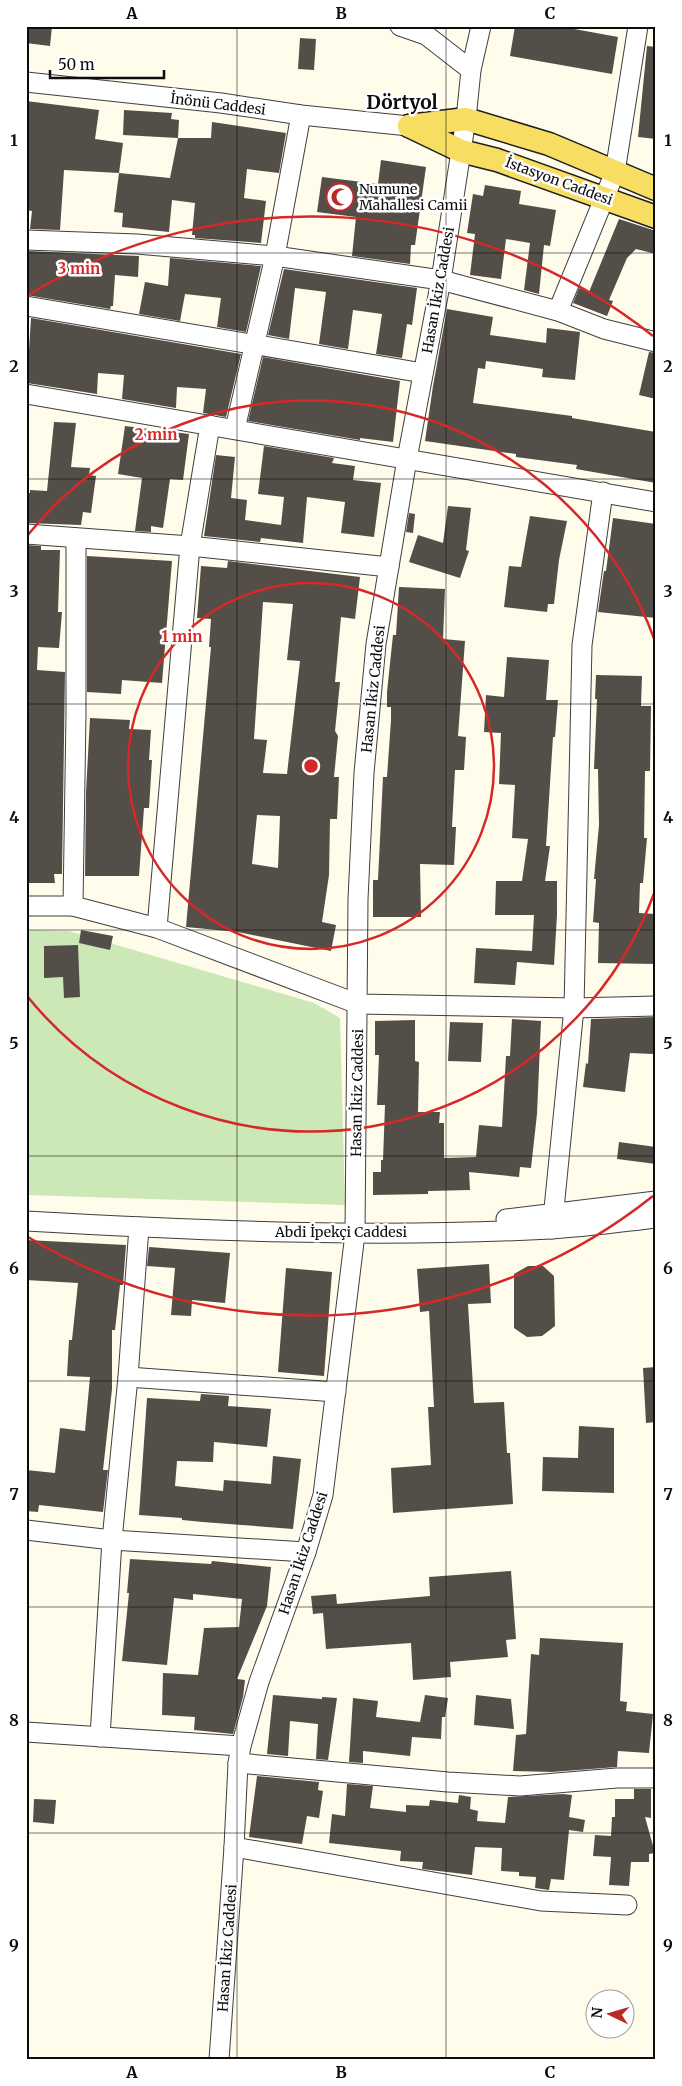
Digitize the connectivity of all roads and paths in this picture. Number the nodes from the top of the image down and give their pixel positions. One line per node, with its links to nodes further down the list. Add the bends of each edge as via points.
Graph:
1 (400, 26): 4 (street, via 426,35)
2 (481, 26): 4 (street, Hasan İkiz Caddesi)
3 (638, 26): 10 (street)
4 (471, 70): 7 (street, Hasan İkiz Caddesi)
5 (26, 82): 6 (street, İnönü Caddesi)
6 (301, 115): 8 (street, İnönü Caddesi); 15 (street)
7 (466, 120): 8 (main road, İnönü Caddesi); 9 (street, Hasan İkiz Caddesi); 10 (main road, İnönü Caddesi, via 549,144)
8 (409, 126): 9 (main road, İnönü Caddesi)
9 (461, 151): 12 (main road, İstasyon Caddesi, via 498,160); 16 (street, Hasan İkiz Caddesi)
10 (615, 172): 11 (main road, İnönü Caddesi); 12 (street)
11 (656, 189)
12 (605, 198): 13 (main road, İstasyon Caddesi); 18 (street)
13 (656, 217)
14 (26, 240): 15 (street, via 137,244)
15 (275, 256): 16 (street); 20 (street)
16 (441, 280): 18 (street); 21 (street, Hasan İkiz Caddesi)
17 (26, 306): 20 (street)
18 (558, 311): 19 (street, via 604,329)
19 (656, 342)
20 (255, 344): 21 (street); 24 (street)
21 (423, 373): 25 (street, Hasan İkiz Caddesi)
22 (26, 394): 23 (street)
23 (210, 425): 24 (street); 30 (street)
24 (235, 429): 25 (street)
25 (407, 459): 26 (street); 31 (street, Hasan İkiz Caddesi)
26 (603, 492): 27 (street); 37 (street, via 582,646)
27 (656, 502)
28 (26, 534): 29 (street)
29 (76, 538): 30 (street); 33 (street)
30 (190, 546): 31 (street); 34 (street)
31 (389, 567): 35 (street, Hasan İkiz Caddesi, via 376,644 364,773 358,899)
32 (26, 906): 33 (street)
33 (73, 906): 34 (street)
34 (157, 928): 35 (street)
35 (358, 1004): 37 (street); 43 (street, Hasan İkiz Caddesi)
36 (656, 1006): 37 (street)
37 (574, 1008): 41 (street)
38 (656, 1201): 41 (street)
39 (656, 1218): 41 (street, Abdi İpekçi Caddesi)
40 (26, 1221): 42 (street, Abdi İpekçi Caddesi)
41 (553, 1222): 43 (street, Abdi İpekçi Caddesi)
42 (139, 1227): 43 (street, Abdi İpekçi Caddesi); 44 (street)
43 (355, 1234): 45 (street, Hasan İkiz Caddesi)
44 (128, 1377): 45 (street); 47 (street)
45 (336, 1392): 48 (street, Hasan İkiz Caddesi, via 323,1495)
46 (26, 1530): 47 (street)
47 (112, 1540): 48 (street); 50 (street)
48 (306, 1552): 51 (street, Hasan İkiz Caddesi, via 258,1682)
49 (26, 1732): 50 (street)
50 (100, 1737): 51 (street)
51 (240, 1755): 52 (street, via 448,1782 520,1786); 53 (street, Hasan İkiz Caddesi)
52 (656, 1778)
53 (234, 1848): 54 (street, via 541,1901); 55 (street, Hasan İkiz Caddesi)
54 (627, 1905)
55 (219, 2060)

